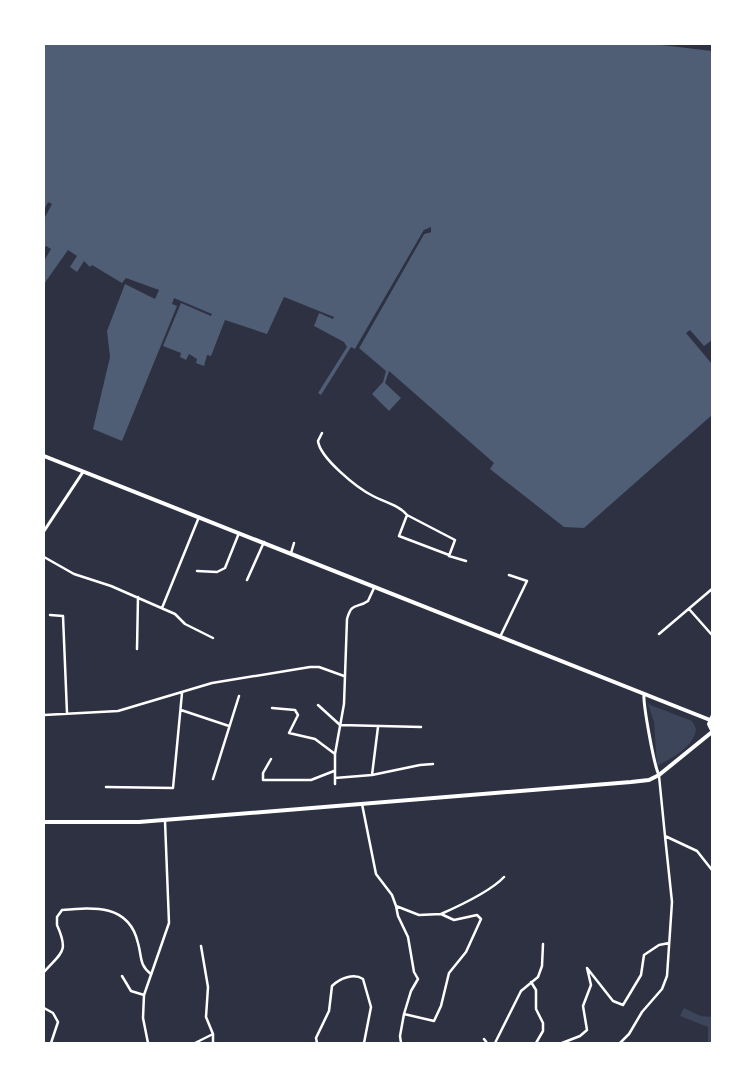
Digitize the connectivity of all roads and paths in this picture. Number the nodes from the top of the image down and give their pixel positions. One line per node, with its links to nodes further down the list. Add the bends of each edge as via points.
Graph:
1 (322, 434): 4 (street, via 318,441 326,458 364,491 404,510)
2 (44, 456): 3 (main road)
3 (83, 472): 5 (main road); 6 (main road)
4 (407, 515): 11 (street, via 455,540); 11 (street, via 399,536)
5 (199, 517): 7 (main road); 20 (street)
6 (44, 531)
7 (239, 533): 8 (main road); 14 (street, via 225,568 217,572)
8 (264, 542): 10 (main road); 16 (street)
9 (294, 543): 10 (street)
10 (291, 553): 17 (main road)
11 (450, 556): 13 (street)
12 (44, 557): 19 (street, via 74,574)
13 (466, 561)
14 (197, 571)
15 (509, 575): 25 (street, via 527,581)
16 (247, 580)
17 (375, 587): 25 (main road); 28 (street, via 368,601 349,610)
18 (712, 590): 21 (street)
19 (138, 598): 20 (street); 27 (street)
20 (162, 608): 26 (street, via 175,614 184,624)
21 (689, 609): 23 (street); 24 (street)
22 (50, 615): 35 (street, via 63,616)
23 (659, 634)
24 (712, 635)
25 (500, 637): 30 (main road)
26 (213, 638)
27 (137, 649)
28 (344, 676): 29 (street, via 310,667 212,683); 38 (street)
29 (182, 693): 34 (street); 35 (street, via 118,711)
30 (644, 694): 37 (main road); 47 (main road, via 654,767)
31 (239, 696): 39 (street)
32 (318, 705): 38 (street)
33 (272, 708): 43 (street, via 295,710 298,715 289,734 316,738)
34 (181, 710): 39 (street); 52 (street, via 173,788)
35 (66, 713): 36 (street)
36 (44, 715)
37 (711, 719): 42 (main road, via 709,726)
38 (340, 725): 40 (street); 43 (street)
39 (229, 726): 50 (street)
40 (378, 727): 41 (street); 48 (street)
41 (421, 727)
42 (712, 731): 47 (main road)
43 (336, 754): 46 (street)
44 (272, 759): 46 (street, via 263,773 263,780 311,780)
45 (433, 764): 48 (street, via 420,764)
46 (334, 771): 49 (street)
47 (659, 775): 53 (main road, via 631,782); 56 (street)
48 (372, 776): 49 (street)
49 (335, 778): 51 (street)
50 (213, 779)
51 (335, 784)
52 (106, 788)
53 (362, 804): 54 (main road); 59 (street, via 376,874)
54 (165, 819): 55 (main road); 65 (street, via 169,923)
55 (44, 822)
56 (665, 836): 57 (street, via 697,851); 61 (street, via 672,902)
57 (712, 870)
58 (504, 877): 60 (street, via 498,884)
59 (396, 906): 60 (street, via 419,915); 70 (street, via 418,979)
60 (441, 914): 70 (street, via 454,920 473,915 481,918 466,952 449,973 436,1020)
61 (669, 943): 83 (street, via 659,945 644,955 641,975 624,1006 613,1001 588,968 591,985 583,1006 587,1030); 84 (street, via 665,984)
62 (543, 944): 67 (street, via 542,966)
63 (202, 946): 71 (street, via 208,987 206,1017)
64 (44, 972): 65 (street, via 63,949 63,934 57,925 62,910 97,907 118,915 133,929 142,966)
65 (150, 974): 68 (street)
66 (122, 976): 68 (street, via 131,991)
67 (532, 982): 81 (street, via 521,991); 82 (street, via 536,990 536,1009 543,1023 543,1031)
68 (144, 995): 74 (street)
69 (44, 1008): 73 (street, via 53,1013 58,1022)
70 (404, 1014): 79 (street)
71 (213, 1034): 75 (street); 76 (street)
72 (484, 1039): 80 (street)
73 (51, 1043)
74 (148, 1043)
75 (195, 1043)
76 (213, 1043)
77 (317, 1043): 78 (street, via 316,1038 329,1011 332,986 356,976 363,979 371,1007)
78 (364, 1043)
79 (401, 1043)
80 (487, 1043)
81 (495, 1043)
82 (536, 1043)
83 (562, 1043)
84 (620, 1043)

